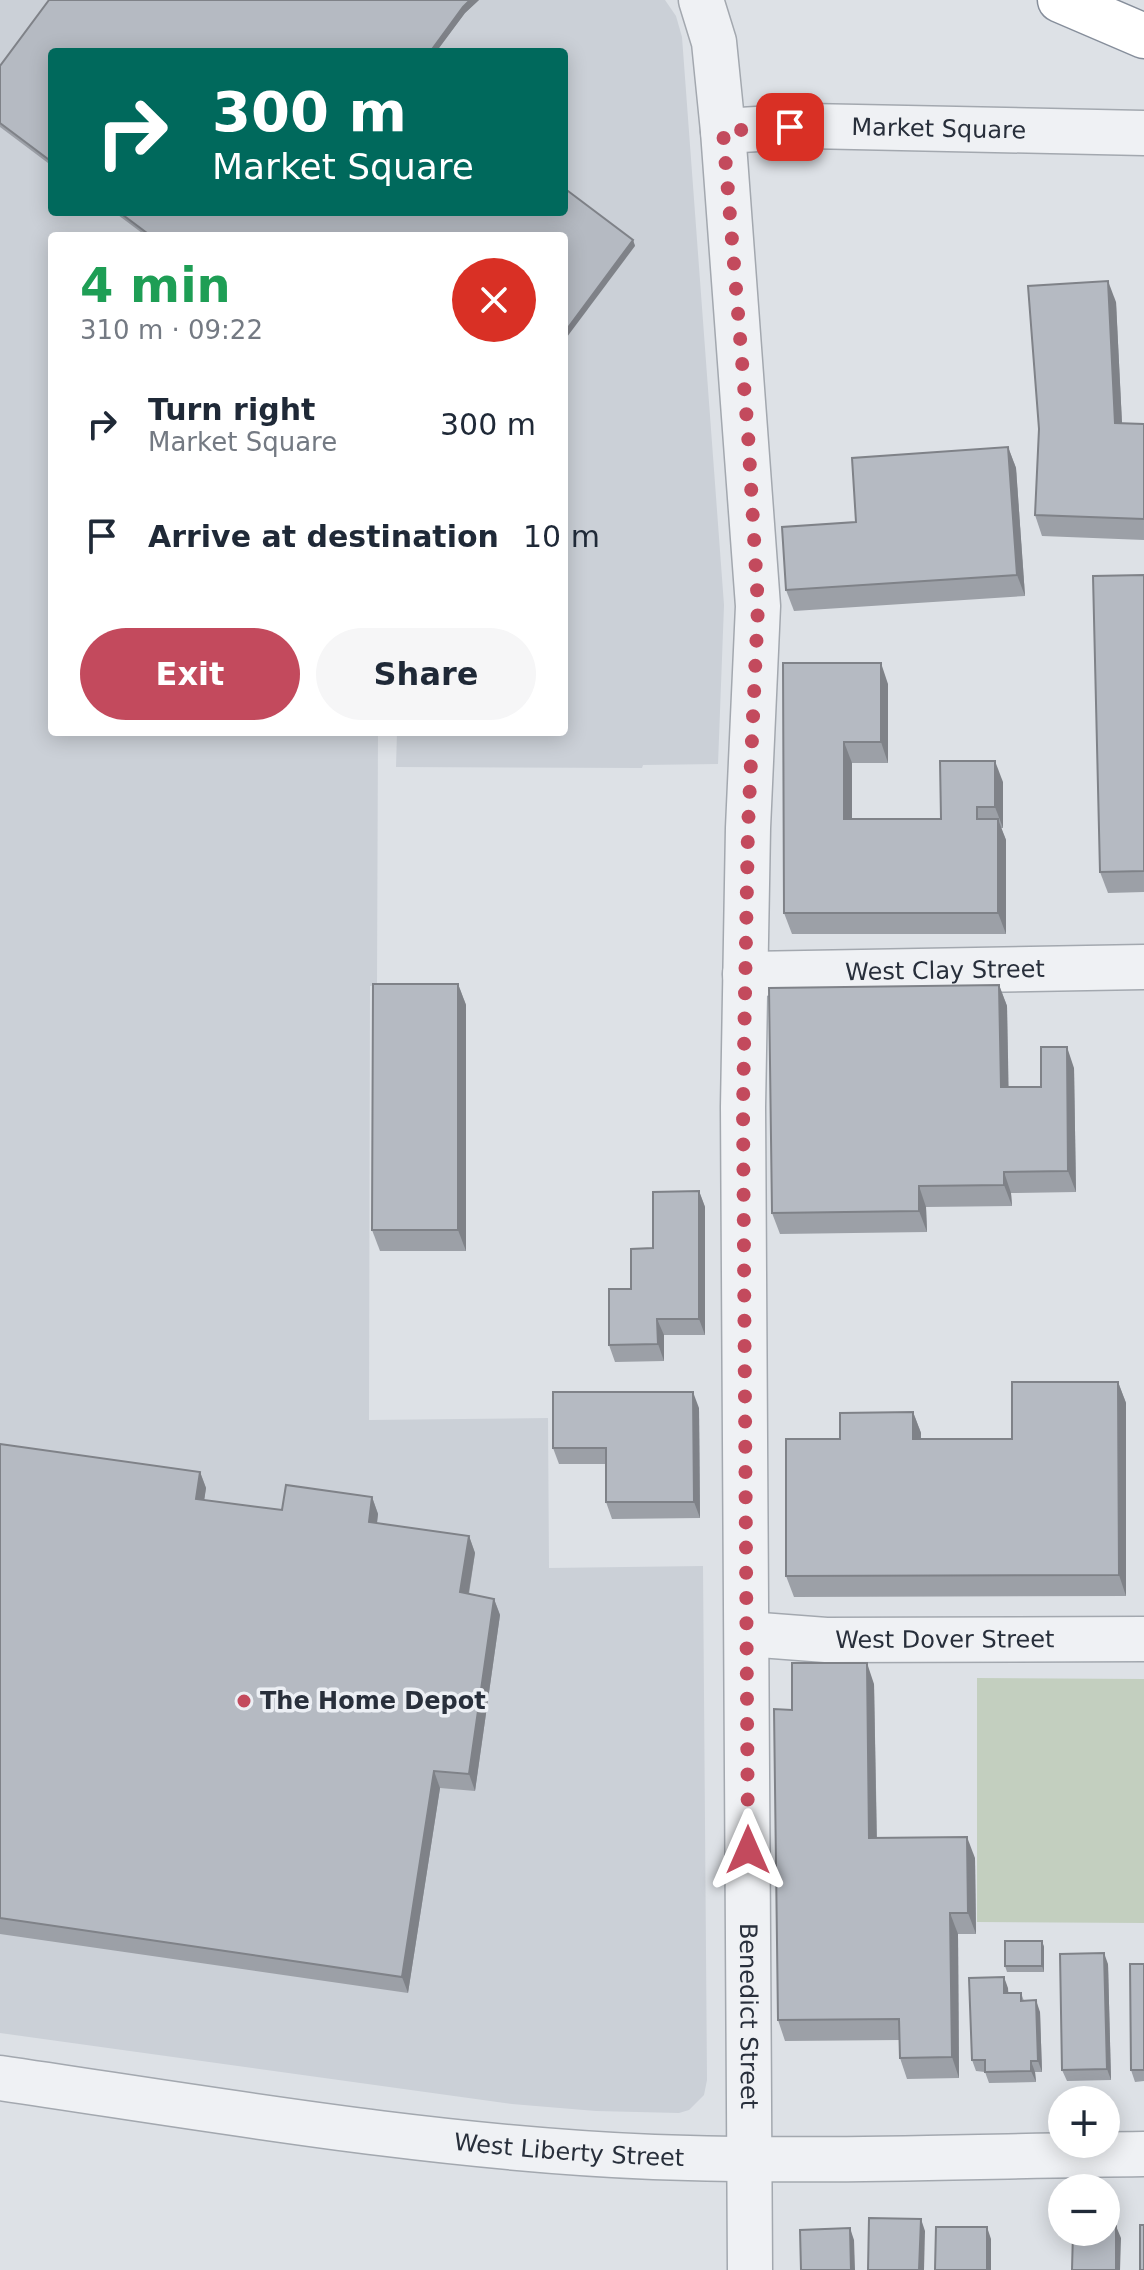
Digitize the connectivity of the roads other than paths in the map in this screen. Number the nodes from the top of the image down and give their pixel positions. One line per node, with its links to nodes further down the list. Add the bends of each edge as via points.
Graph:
1 (701, 0): 4 (street, via 714,42)
2 (1060, 0): 3 (highway)
3 (1144, 36)
4 (723, 131): 5 (street, Market Square, via 808,126); 7 (street, Benedict Street, via 758,606)
5 (1144, 133)
6 (1144, 967): 7 (street, West Clay Street)
7 (745, 974): 8 (street, Benedict Street)
8 (747, 1634): 9 (street, West Dover Street, via 826,1640); 12 (street, Benedict Street)
9 (1144, 1639)
10 (0, 2078): 12 (street, West Liberty Street, via 450,2141)
11 (1144, 2154): 12 (street, West Liberty Street)
12 (750, 2159): 13 (street, Benedict Street)
13 (750, 2270)

